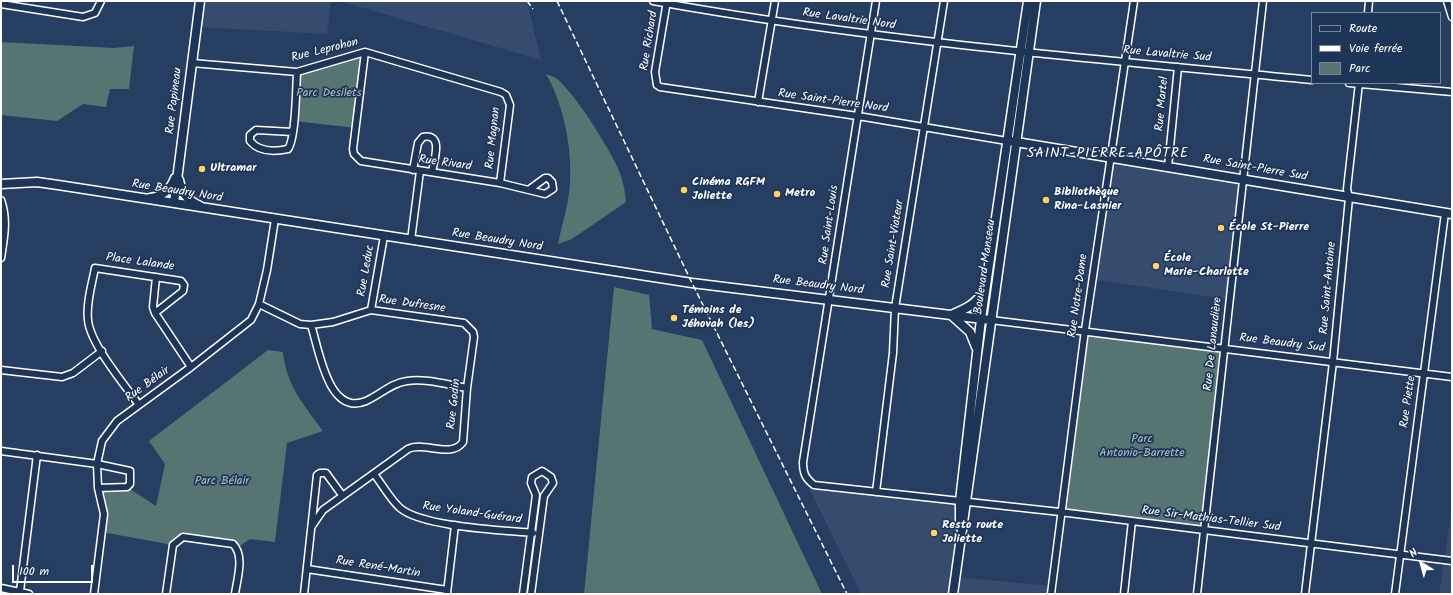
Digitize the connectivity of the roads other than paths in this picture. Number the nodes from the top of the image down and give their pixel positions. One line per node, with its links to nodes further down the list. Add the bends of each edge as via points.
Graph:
1 (101, 1): 14 (street, via 91,15 83,17)
2 (200, 1): 23 (main road, Rue Papineau)
3 (653, 1): 13 (street, Rue Lavaltrie Nord)
4 (775, 1): 17 (street)
5 (876, 1): 18 (street, Rue Saint-Louis)
6 (944, 1): 19 (street, Rue Saint-Viateur)
7 (1028, 1): 21 (main road, Boulevard Manseau)
8 (1036, 1): 21 (main road, Boulevard Manseau)
9 (1134, 1): 22 (street, Rue Notre-Dame)
10 (1263, 1): 26 (street, Rue De Lanaudière)
11 (1369, 1): 15 (street)
12 (1447, 1): 16 (street)
13 (667, 2): 17 (street, Rue Lavaltrie Nord); 30 (street, Rue Richard, via 655,72)
14 (1, 4)
15 (1368, 12)
16 (1452, 17)
17 (772, 20): 18 (street, Rue Lavaltrie Nord); 33 (street)
18 (870, 35): 19 (street, Rue Lavaltrie Nord); 34 (street, Rue Saint-Louis)
19 (937, 42): 21 (street, Rue Lavaltrie Nord); 35 (street, Rue Saint-Viateur)
20 (365, 52): 25 (street, Rue Leprohon); 32 (street, Rue Leprohon); 41 (street, Rue Rivard, via 353,149 361,161)
21 (1024, 53): 22 (street, Rue Lavaltrie Sud); 37 (main road, Boulevard Manseau)
22 (1124, 62): 24 (street, Rue Lavaltrie Sud); 38 (street, Rue Notre-Dame)
23 (192, 63): 25 (street, Rue Leprohon); 40 (main road, Rue Papineau)
24 (1178, 67): 26 (street, Rue Lavaltrie Sud); 39 (street, Rue Martel)
25 (297, 72): 36 (street)
26 (1255, 74): 27 (street, Rue Lavaltrie Sud); 44 (street, Rue De Lanaudière)
27 (1311, 80)
28 (1359, 84): 49 (street, Rue Saint-Antoine, via 1347,190)
29 (1369, 84): 31 (street)
30 (657, 85): 33 (street, Rue Saint-Pierre Nord, via 665,89)
31 (1452, 92)
32 (506, 95): 45 (street, Rue Magnan, via 510,105)
33 (758, 102): 34 (street, Rue Saint-Pierre Nord)
34 (858, 116): 35 (street, Rue Saint-Pierre Nord); 60 (street, Rue Saint-Louis)
35 (924, 127): 37 (street, Rue Saint-Pierre Nord); 62 (street, Rue Saint-Viateur)
36 (293, 132): 36 (street, via 256,130 250,134 250,141 260,149 288,149)
37 (1011, 141): 38 (main road, Rue Saint-Pierre Sud); 59 (main road, Boulevard Manseau); 67 (main road, Boulevard Manseau)
38 (1109, 158): 39 (main road, Rue Saint-Pierre Sud); 70 (street, Rue Notre-Dame)
39 (1168, 167): 44 (main road, Rue Saint-Pierre Sud)
40 (178, 168): 48 (main road, via 173,183 159,196); 51 (main road, Rue Papineau); 52 (main road, via 179,182 186,196)
41 (413, 170): 42 (street, Rue Rivard); 43 (street, via 418,143 423,136 428,136 434,139 437,148)
42 (420, 171): 43 (street, Rue Rivard); 56 (street)
43 (432, 172): 45 (street, Rue Rivard)
44 (1244, 179): 49 (main road, Rue Saint-Pierre Sud); 71 (street, Rue De Lanaudière)
45 (500, 183): 47 (street, Rue Rivard)
46 (1, 184): 48 (main road, Rue Beaudry Nord, via 37,182)
47 (530, 190)
48 (134, 197): 51 (main road, Rue Beaudry Nord)
49 (1349, 198): 53 (main road, Rue Saint-Pierre Sud); 74 (street, Rue Saint-Antoine)
50 (1, 200): 57 (street, via 6,225)
51 (174, 203): 52 (main road, Rue Beaudry Nord)
52 (206, 208): 54 (main road, Rue Beaudry Nord)
53 (1448, 214): 77 (street, Rue Piette)
54 (275, 219): 55 (main road, Rue Beaudry Nord); 61 (street, Rue Bélair)
55 (384, 236): 56 (main road, Rue Beaudry Nord); 63 (street, Rue Leduc)
56 (411, 240): 60 (main road, Rue Beaudry Nord, via 692,283)
57 (1, 258)
58 (156, 277): 64 (street); 64 (street, Place Lalande, via 181,281 184,289); 72 (street, Place Lalande, via 95,268 88,319 89,327)
59 (986, 288): 65 (main road, via 971,306); 66 (main road, Boulevard Manseau)
60 (829, 300): 62 (main road, Rue Beaudry Nord); 85 (street, Rue Saint-Louis, via 804,462)
61 (260, 304): 68 (street, Rue Dufresne, via 300,324); 75 (street, Rue Bélair, via 244,327)
62 (895, 308): 65 (main road, Rue Beaudry Nord); 87 (street, Rue Saint-Viateur, via 893,353)
63 (371, 310): 68 (street, Rue Dufresne, via 333,322); 69 (street, Rue Dufresne, via 464,323)
64 (154, 313): 75 (street)
65 (951, 315): 66 (main road, Rue Beaudry Nord); 73 (main road, via 974,338)
66 (981, 319): 67 (main road, Rue Beaudry Nord); 73 (main road, Boulevard Manseau)
67 (991, 320): 70 (street, Rue Beaudry Sud); 89 (main road, Boulevard Manseau)
68 (311, 325): 79 (street, via 330,386 338,397 348,402 366,401 395,384 407,381 416,380)
69 (470, 328): 79 (street, Rue Godin, via 474,337)
70 (1085, 330): 71 (street, Rue Beaudry Sud); 90 (street, Rue Notre-Dame)
71 (1224, 348): 74 (street, Rue Beaudry Sud); 94 (street, Rue De Lanaudière)
72 (102, 351): 76 (street, via 73,373 62,378); 80 (street)
73 (977, 356): 89 (main road, Boulevard Manseau)
74 (1333, 362): 77 (street, Rue Beaudry Sud); 97 (street, Rue Saint-Antoine)
75 (191, 367): 80 (street, Rue Bélair)
76 (1, 370)
77 (1424, 373): 78 (street, Rue Beaudry Sud); 98 (street, Rue Piette)
78 (1452, 376)
79 (467, 388): 84 (street, Rue Godin, via 463,442 460,446 448,449 413,447)
80 (139, 404): 83 (street, Rue Bélair, via 116,421 107,433 102,441)
81 (1, 451): 82 (street)
82 (37, 456): 83 (street); 102 (street)
83 (97, 464): 86 (street, Rue Bélair); 86 (street, via 130,471 130,484 127,487)
84 (374, 474): 88 (street, Rue Godin); 92 (street, Rue Yoland-Guérard, via 399,507 411,515)
85 (805, 476): 87 (street, Rue Sir-Mathias-Tellier Sud, via 814,484)
86 (98, 488): 105 (street, Rue Bélair, via 104,514)
87 (876, 492): 89 (street, Rue Sir-Mathias-Tellier Sud)
88 (342, 496): 93 (street, Rue Godin, via 323,510); 93 (street, Rue Godin, via 326,473 317,475)
89 (964, 502): 90 (street, Rue Sir-Mathias-Tellier Sud); 111 (main road, Boulevard Manseau)
90 (1060, 512): 91 (street, Rue Sir-Mathias-Tellier Sud); 112 (street, Rue Notre-Dame)
91 (1132, 521): 94 (street, Rue Sir-Mathias-Tellier Sud); 113 (street)
92 (455, 525): 95 (street, Rue Yoland-Guérard); 103 (street)
93 (312, 526): 100 (street, Rue Godin)
94 (1204, 530): 97 (street, Rue Sir-Mathias-Tellier Sud); 114 (street, Rue De Lanaudière)
95 (531, 533): 96 (street, Rue Yoland-Guérard); 96 (street, via 536,495 530,483 532,477 542,471 551,477 552,482 544,496); 109 (street)
96 (539, 534): 110 (street)
97 (1311, 543): 98 (street, Rue Sir-Mathias-Tellier Sud); 115 (street, Rue Saint-Antoine)
98 (1400, 554): 99 (street, Rue Sir-Mathias-Tellier Sud); 116 (street, Rue Piette)
99 (1452, 561)
100 (307, 568): 103 (street, Rue René-Martin); 108 (street, Rue Godin)
101 (1, 588): 102 (street)
102 (20, 591): 104 (street)
103 (447, 592)
104 (29, 594)
105 (94, 594)
106 (166, 594): 107 (street, via 173,545 184,537 233,544 237,548 239,558)
107 (235, 594)
108 (304, 594)
109 (523, 594)
110 (531, 594)
111 (953, 594)
112 (1051, 594)
113 (1124, 594)
114 (1197, 594)
115 (1305, 594)
116 (1396, 594)

